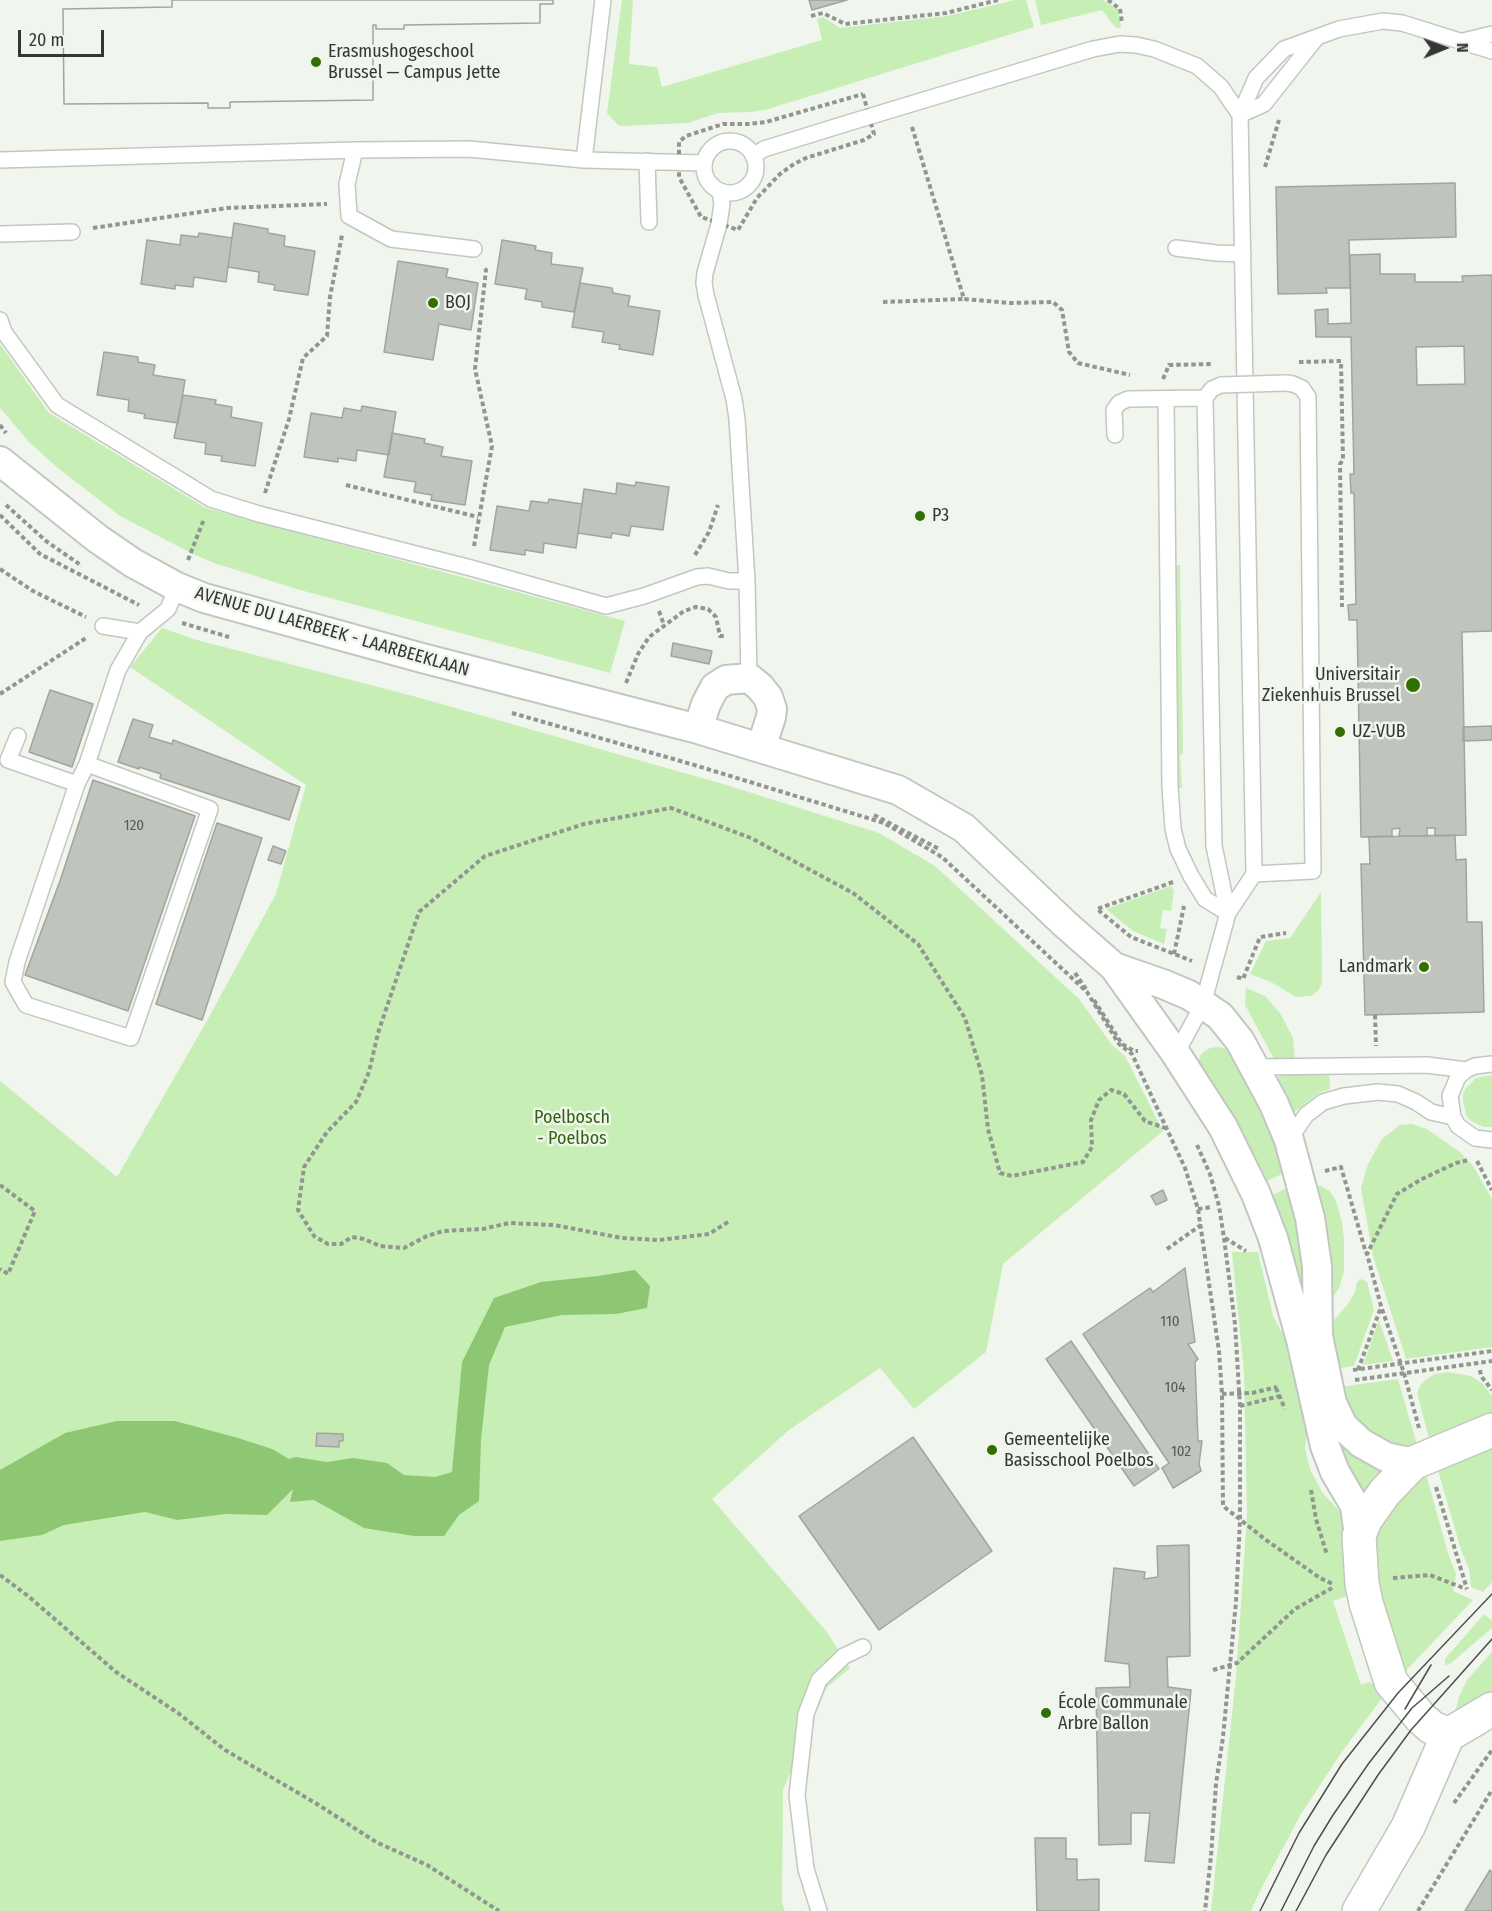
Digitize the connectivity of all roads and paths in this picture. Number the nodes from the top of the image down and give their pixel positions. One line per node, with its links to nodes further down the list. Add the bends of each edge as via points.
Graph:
1 (603, 0): 14 (lane)
2 (998, 0): 3 (path, via 946,13 845,24 823,13)
3 (811, 15)
4 (1492, 34): 6 (lane)
5 (1317, 37): 6 (lane, via 1383,21); 8 (lane, via 1264,104); 8 (lane, via 1284,49 1256,78)
6 (1463, 41): 7 (lane)
7 (1492, 51)
8 (1240, 115): 9 (lane, via 1221,87 1197,66 1154,49 1128,44 1093,49); 27 (lane)
9 (869, 117): 12 (lane, via 764,149); 21 (path, via 874,134 794,164 757,198 738,230)
10 (911, 123): 28 (path)
11 (355, 150): 13 (lane); 14 (lane, via 469,149); 18 (lane, via 347,184)
12 (753, 156): 16 (lane, via 742,144 726,142 711,149); 17 (lane, via 755,174 745,188 729,194)
13 (0, 160)
14 (584, 160): 15 (lane)
15 (647, 161): 16 (lane); 20 (lane)
16 (704, 163): 17 (lane, via 705,175)
17 (720, 192): 21 (lane)
18 (349, 209): 23 (path, via 227,208); 26 (lane, via 391,239); 43 (path, via 330,297 327,336 303,358 289,419)
19 (701, 217): 22 (path)
20 (649, 222)
21 (719, 224): 50 (lane, via 704,283 734,399)
22 (698, 227)
23 (72, 232): 24 (lane)
24 (0, 234)
25 (1176, 248): 27 (lane)
26 (474, 249): 45 (path, via 486,270 475,369 492,446)
27 (1243, 254): 65 (lane)
28 (964, 299): 29 (path); 33 (path, via 1053,302 1062,310 1069,352 1077,363)
29 (883, 302)
30 (0, 320): 41 (lane, via 4,332 57,405)
31 (1297, 362): 52 (path, via 1341,362)
32 (1223, 363): 34 (path, via 1169,365 1163,380)
33 (1134, 376)
34 (1154, 379)
35 (1205, 398): 36 (lane); 65 (lane, bridge, via 1221,385 1286,383 1302,388 1308,397 1313,871); 68 (lane, via 1214,846)
36 (1166, 399): 37 (lane, via 1128,399 1119,403 1114,410); 68 (lane, via 1173,829 1178,849 1205,899)
37 (1115, 435)
38 (0, 461): 51 (street, AVENUE DU LAERBEEK - LAARBEEKLAAN, via 98,539 134,562)
39 (346, 485): 45 (path)
40 (719, 496): 46 (path, via 709,532 696,555)
41 (211, 499): 43 (lane); 51 (path)
42 (0, 500): 49 (path, via 46,541)
43 (259, 514): 47 (lane)
44 (0, 515): 51 (path, via 40,554)
45 (478, 517): 47 (path)
46 (687, 562)
47 (471, 568): 50 (lane, via 606,606 697,577)
48 (0, 569): 53 (path, via 33,591)
49 (88, 570)
50 (747, 581): 55 (lane)
51 (168, 604): 51 (path, via 202,625 235,636 200,630); 54 (lane); 57 (street, AVENUE DU LAERBEEK - LAARBEEKLAAN, via 204,598)
52 (1342, 607)
53 (103, 626): 54 (lane); 56 (path)
54 (140, 632): 60 (lane, via 118,670)
55 (749, 678): 57 (street, via 726,680 715,687); 59 (street, via 768,697 771,709)
56 (0, 694)
57 (698, 729): 59 (street, AVENUE DU LAERBEEK - LAARBEEKLAAN)
58 (18, 736): 62 (lane, via 8,760)
59 (761, 748): 73 (street, AVENUE DU LAERBEEK - LAARBEEKLAAN, via 898,790 964,828)
60 (87, 764): 62 (lane); 62 (lane, via 210,809 131,1038 26,1005 13,982)
61 (711, 764): 82 (path, via 506,710 884,823 942,857 1087,992 1119,1044 1132,1054)
62 (77, 784)
63 (864, 811): 64 (path)
64 (953, 859)
65 (1254, 874): 68 (lane)
66 (1176, 888): 70 (path, via 1173,882 1096,909 1131,937)
67 (1186, 899): 70 (path)
68 (1228, 913): 75 (lane)
69 (1286, 933): 74 (path, via 1260,937 1243,979)
70 (1174, 957): 71 (path)
71 (1198, 964)
72 (1070, 967): 76 (path, via 1122,1044)
73 (1114, 967): 75 (street, AVENUE DU LAERBEEK - LAARBEEKLAAN, via 1175,988); 77 (street, AVENUE DU LAERBEEK - LAARBEEKLAAN)
74 (1237, 977)
75 (1203, 1004): 77 (lane); 79 (street, AVENUE DU LAERBEEK - LAARBEEKLAAN, via 1233,1031)
76 (1141, 1051)
77 (1176, 1054): 103 (street, AVENUE DU LAERBEEK - LAARBEEKLAAN, via 1223,1127 1259,1203)
78 (1492, 1064): 80 (lane)
79 (1256, 1067): 80 (lane, via 1427,1065); 83 (street, AVENUE DU LAERBEEK - LAARBEEKLAAN)
80 (1466, 1070): 81 (lane, via 1452,1086)
81 (1452, 1117): 83 (lane, via 1431,1112 1398,1094 1344,1096 1323,1101 1306,1115); 84 (lane, via 1466,1133)
82 (1169, 1130): 90 (path); 91 (path, via 1145,1121 1124,1094 1111,1090 1099,1100 1091,1120 1092,1147 1083,1162 1012,1176 1000,1173 988,1129 982,1075 965,1018 918,944 854,892 751,838 671,808 584,824 485,856 419,912 356,1102 327,1132 304,1167 298,1210 314,1236 328,1244 341,1244 352,1237 380,1246 404,1248 442,1231 483,1229 509,1222 659,1240 709,1234)
83 (1289, 1140): 103 (street, AVENUE DU LAERBEEK - LAARBEEKLAAN, via 1314,1241)
84 (1492, 1140)
85 (1319, 1172): 94 (path, via 1341,1167)
86 (0, 1185): 95 (path, via 35,1211 8,1274)
87 (1492, 1190): 94 (path, via 1476,1158 1422,1179 1397,1194)
88 (1219, 1206): 107 (path, via 1235,1324)
89 (1212, 1207): 90 (path)
90 (1198, 1209): 92 (path)
91 (728, 1222)
92 (1201, 1226): 93 (path); 106 (path, via 1220,1351)
93 (1167, 1249)
94 (1367, 1254): 96 (path)
95 (0, 1269)
96 (1381, 1306): 99 (path); 100 (path)
97 (1492, 1351): 99 (path)
98 (1492, 1361): 102 (path)
99 (1400, 1363): 100 (path); 102 (path)
100 (1358, 1370): 103 (path)
101 (1480, 1370): 105 (path)
102 (1404, 1373): 103 (path); 112 (path)
103 (1318, 1382): 104 (path); 108 (path); 112 (street, AVENUE DU LAERBEEK - LAARBEEKLAAN, via 1343,1426 1360,1443 1386,1457); 115 (street, AVENUE DU LAERBEEK - LAARBEEKLAAN, via 1329,1460 1355,1506)
104 (1276, 1388): 107 (path); 108 (path)
105 (1492, 1390)
106 (1222, 1394): 107 (path); 114 (path, via 1223,1506)
107 (1239, 1394): 109 (path)
108 (1280, 1396): 109 (path); 110 (path)
109 (1240, 1406): 114 (path)
110 (1288, 1414)
111 (1492, 1430): 112 (street)
112 (1420, 1460): 115 (street, via 1385,1492); 119 (path, via 1467,1589 1430,1575)
113 (1310, 1489): 116 (path)
114 (1240, 1520): 120 (path); 122 (path)
115 (1359, 1536): 125 (street, AVENUE DU LAERBEEK - LAARBEEKLAAN, via 1366,1603 1391,1682 1421,1718)
116 (1330, 1563)
117 (1333, 1574): 120 (path)
118 (0, 1575): 127 (path, via 116,1672 225,1750 376,1842 428,1865)
119 (1386, 1579)
120 (1337, 1586): 122 (path, via 1295,1609)
121 (863, 1647): 128 (lane, via 843,1656 819,1680 806,1714 797,1795 806,1869)
122 (1231, 1666): 123 (path); 129 (path)
123 (1213, 1670)
124 (1492, 1709): 125 (street)
125 (1448, 1735): 130 (street, via 1408,1827)
126 (1492, 1790): 131 (path)
127 (499, 1911)
128 (819, 1911)
129 (1205, 1911)
130 (1359, 1911)
131 (1418, 1911)

